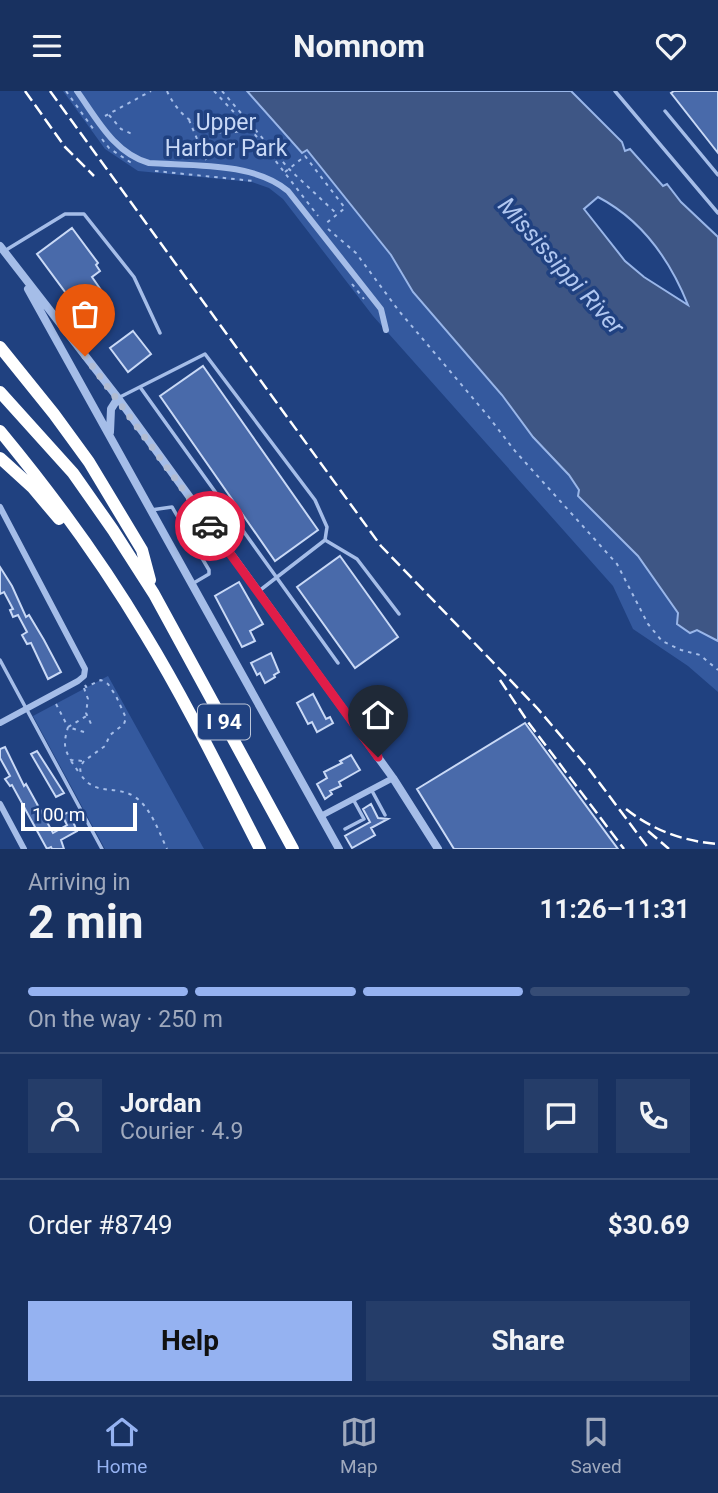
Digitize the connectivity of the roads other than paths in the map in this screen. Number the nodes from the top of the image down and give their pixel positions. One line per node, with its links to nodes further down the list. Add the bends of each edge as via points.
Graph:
1 (77, 91): 8 (street, via 111,138 137,159 249,171 278,182 381,309)
2 (615, 91): 5 (lane)
3 (665, 111): 4 (lane)
4 (718, 174)
5 (718, 212)
6 (2, 248): 7 (street); 9 (lane, via 65,214 85,214 134,277)
7 (19, 270): 13 (street); 15 (street)
8 (386, 330)
9 (160, 333)
10 (0, 348): 23 (highway, via 89,462 142,550)
11 (140, 387): 13 (lane); 19 (lane, via 205,354 315,500 327,527); 20 (lane)
12 (0, 392): 23 (highway, I 94, via 83,487)
13 (118, 398): 15 (street, via 111,409); 22 (street)
14 (0, 431): 25 (highway, I 94, via 76,528)
15 (111, 435): 18 (street)
16 (0, 458): 25 (highway, via 44,500)
17 (0, 507): 28 (street, via 85,669 78,681)
18 (151, 510): 21 (street); 21 (lane, via 172,507 209,569 209,574)
19 (325, 540): 20 (lane); 24 (lane, via 357,559)
20 (277, 577): 22 (lane); 27 (lane)
21 (192, 584): 35 (street)
22 (258, 591): 30 (street)
23 (154, 594): 40 (highway, I 94)
24 (399, 614)
25 (147, 637): 39 (highway, I 94)
26 (0, 660): 28 (lane)
27 (338, 663)
28 (26, 709): 29 (street); 38 (lane)
29 (0, 723)
30 (393, 778): 31 (street); 42 (street)
31 (371, 789): 32 (street); 34 (lane)
32 (353, 799): 35 (street); 36 (lane, via 364,820)
33 (0, 804): 37 (street)
34 (385, 815)
35 (321, 816): 41 (street)
36 (345, 829)
37 (24, 849)
38 (102, 849)
39 (260, 849)
40 (293, 849)
41 (339, 849)
42 (438, 849)

